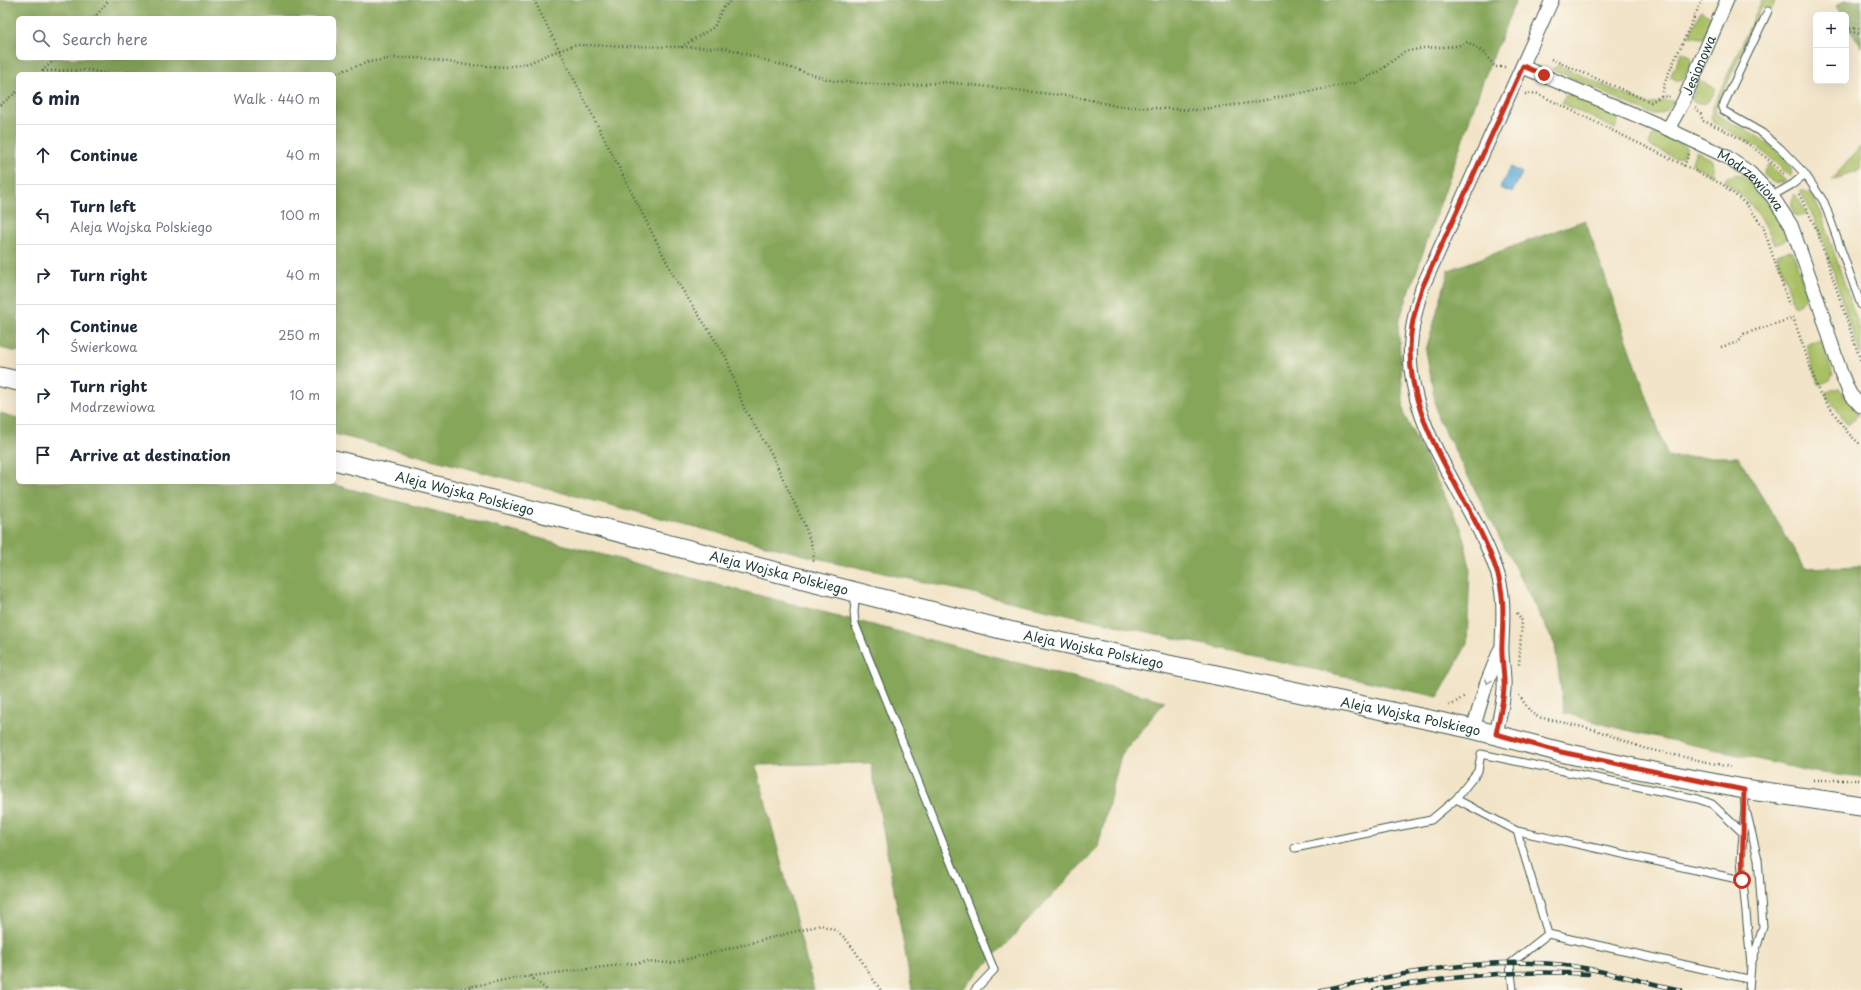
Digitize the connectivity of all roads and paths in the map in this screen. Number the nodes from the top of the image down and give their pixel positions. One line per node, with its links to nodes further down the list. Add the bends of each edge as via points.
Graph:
1 (109, 0): 8 (path)
2 (534, 0): 14 (path)
3 (732, 0): 13 (path, via 722,9 714,27)
4 (1552, 0): 17 (street)
5 (1702, 0): 23 (path, via 1666,79)
6 (1727, 0): 26 (street, Jesionowa, via 1683,102)
7 (1768, 11): 29 (lane, via 1722,108 1724,112 1771,141)
8 (96, 16)
9 (1861, 28): 10 (path)
10 (1849, 30)
11 (1849, 31): 12 (path)
12 (1861, 34)
13 (681, 48): 14 (path, via 575,45); 17 (path, via 726,48 833,81 902,86 946,82 1076,97 1116,106 1195,110 1250,103 1353,83 1378,72 1404,52 1458,46 1468,42 1484,53 1495,67)
14 (560, 50): 20 (path, via 528,63 506,67 467,65 424,58 393,58 369,62); 39 (path, via 676,280 726,357 744,408 771,453 796,506 814,553)
15 (1551, 59): 23 (path, via 1651,102)
16 (54, 60): 18 (path)
17 (1523, 66): 26 (street, Modrzewiowa); 41 (street, via 1422,288 1412,327 1410,347 1410,368 1419,408 1431,438 1497,570 1504,622)
18 (43, 71): 19 (path)
19 (98, 72)
20 (336, 73)
21 (16, 93): 25 (path)
22 (1523, 94): 28 (path, via 1536,93)
23 (1661, 96): 24 (path)
24 (1676, 98)
25 (0, 105)
26 (1668, 129): 30 (street, Modrzewiowa, via 1725,156 1750,173)
27 (1692, 148): 28 (path)
28 (1684, 166): 32 (path, via 1722,184 1755,214 1768,237)
29 (1805, 174): 30 (lane); 31 (lane, via 1824,202)
30 (1772, 196): 36 (street, Modrzewiowa, via 1791,225 1841,373 1850,394)
31 (1861, 306)
32 (1790, 308)
33 (1720, 347): 37 (path, via 1739,342 1744,334 1793,318 1819,392 1848,433)
34 (0, 377): 35 (main road)
35 (16, 381)
36 (1861, 406)
37 (1861, 445)
38 (336, 461): 39 (main road, Aleja Wojska Polskiego)
39 (808, 580): 40 (main road, Aleja Wojska Polskiego)
40 (856, 592): 45 (main road, Aleja Wojska Polskiego, via 1021,634); 64 (lane, via 855,624 994,970)
41 (1502, 645): 45 (street, one-way to 45); 46 (street, via 1504,689)
42 (1468, 691): 44 (path, via 1466,697)
43 (1517, 691): 47 (path, via 1531,714 1538,717 1596,730 1643,748)
44 (1447, 706)
45 (1473, 728): 46 (main road, Aleja Wojska Polskiego)
46 (1496, 734): 51 (main road, Aleja Wojska Polskiego)
47 (1734, 768)
48 (1861, 780): 49 (path)
49 (1809, 781)
50 (1456, 799): 53 (lane); 54 (lane, via 1478,771 1481,754 1698,799 1712,804); 55 (lane, via 1431,820)
51 (1744, 799): 52 (main road, Aleja Wojska Polskiego); 54 (lane); 58 (lane, via 1758,859 1763,927)
52 (1861, 806)
53 (1517, 831): 56 (lane); 57 (lane)
54 (1743, 833): 56 (lane)
55 (1296, 848)
56 (1742, 880): 58 (lane)
57 (1548, 934): 60 (lane); 65 (lane, via 1510,964)
58 (1751, 965): 60 (lane)
59 (530, 976): 61 (path); 62 (path); 63 (path, via 645,962 672,963 821,925 838,932 851,946)
60 (1748, 979): 66 (lane)
61 (453, 990)
62 (547, 990)
63 (881, 990)
64 (975, 990)
65 (1513, 990)
66 (1749, 990)

